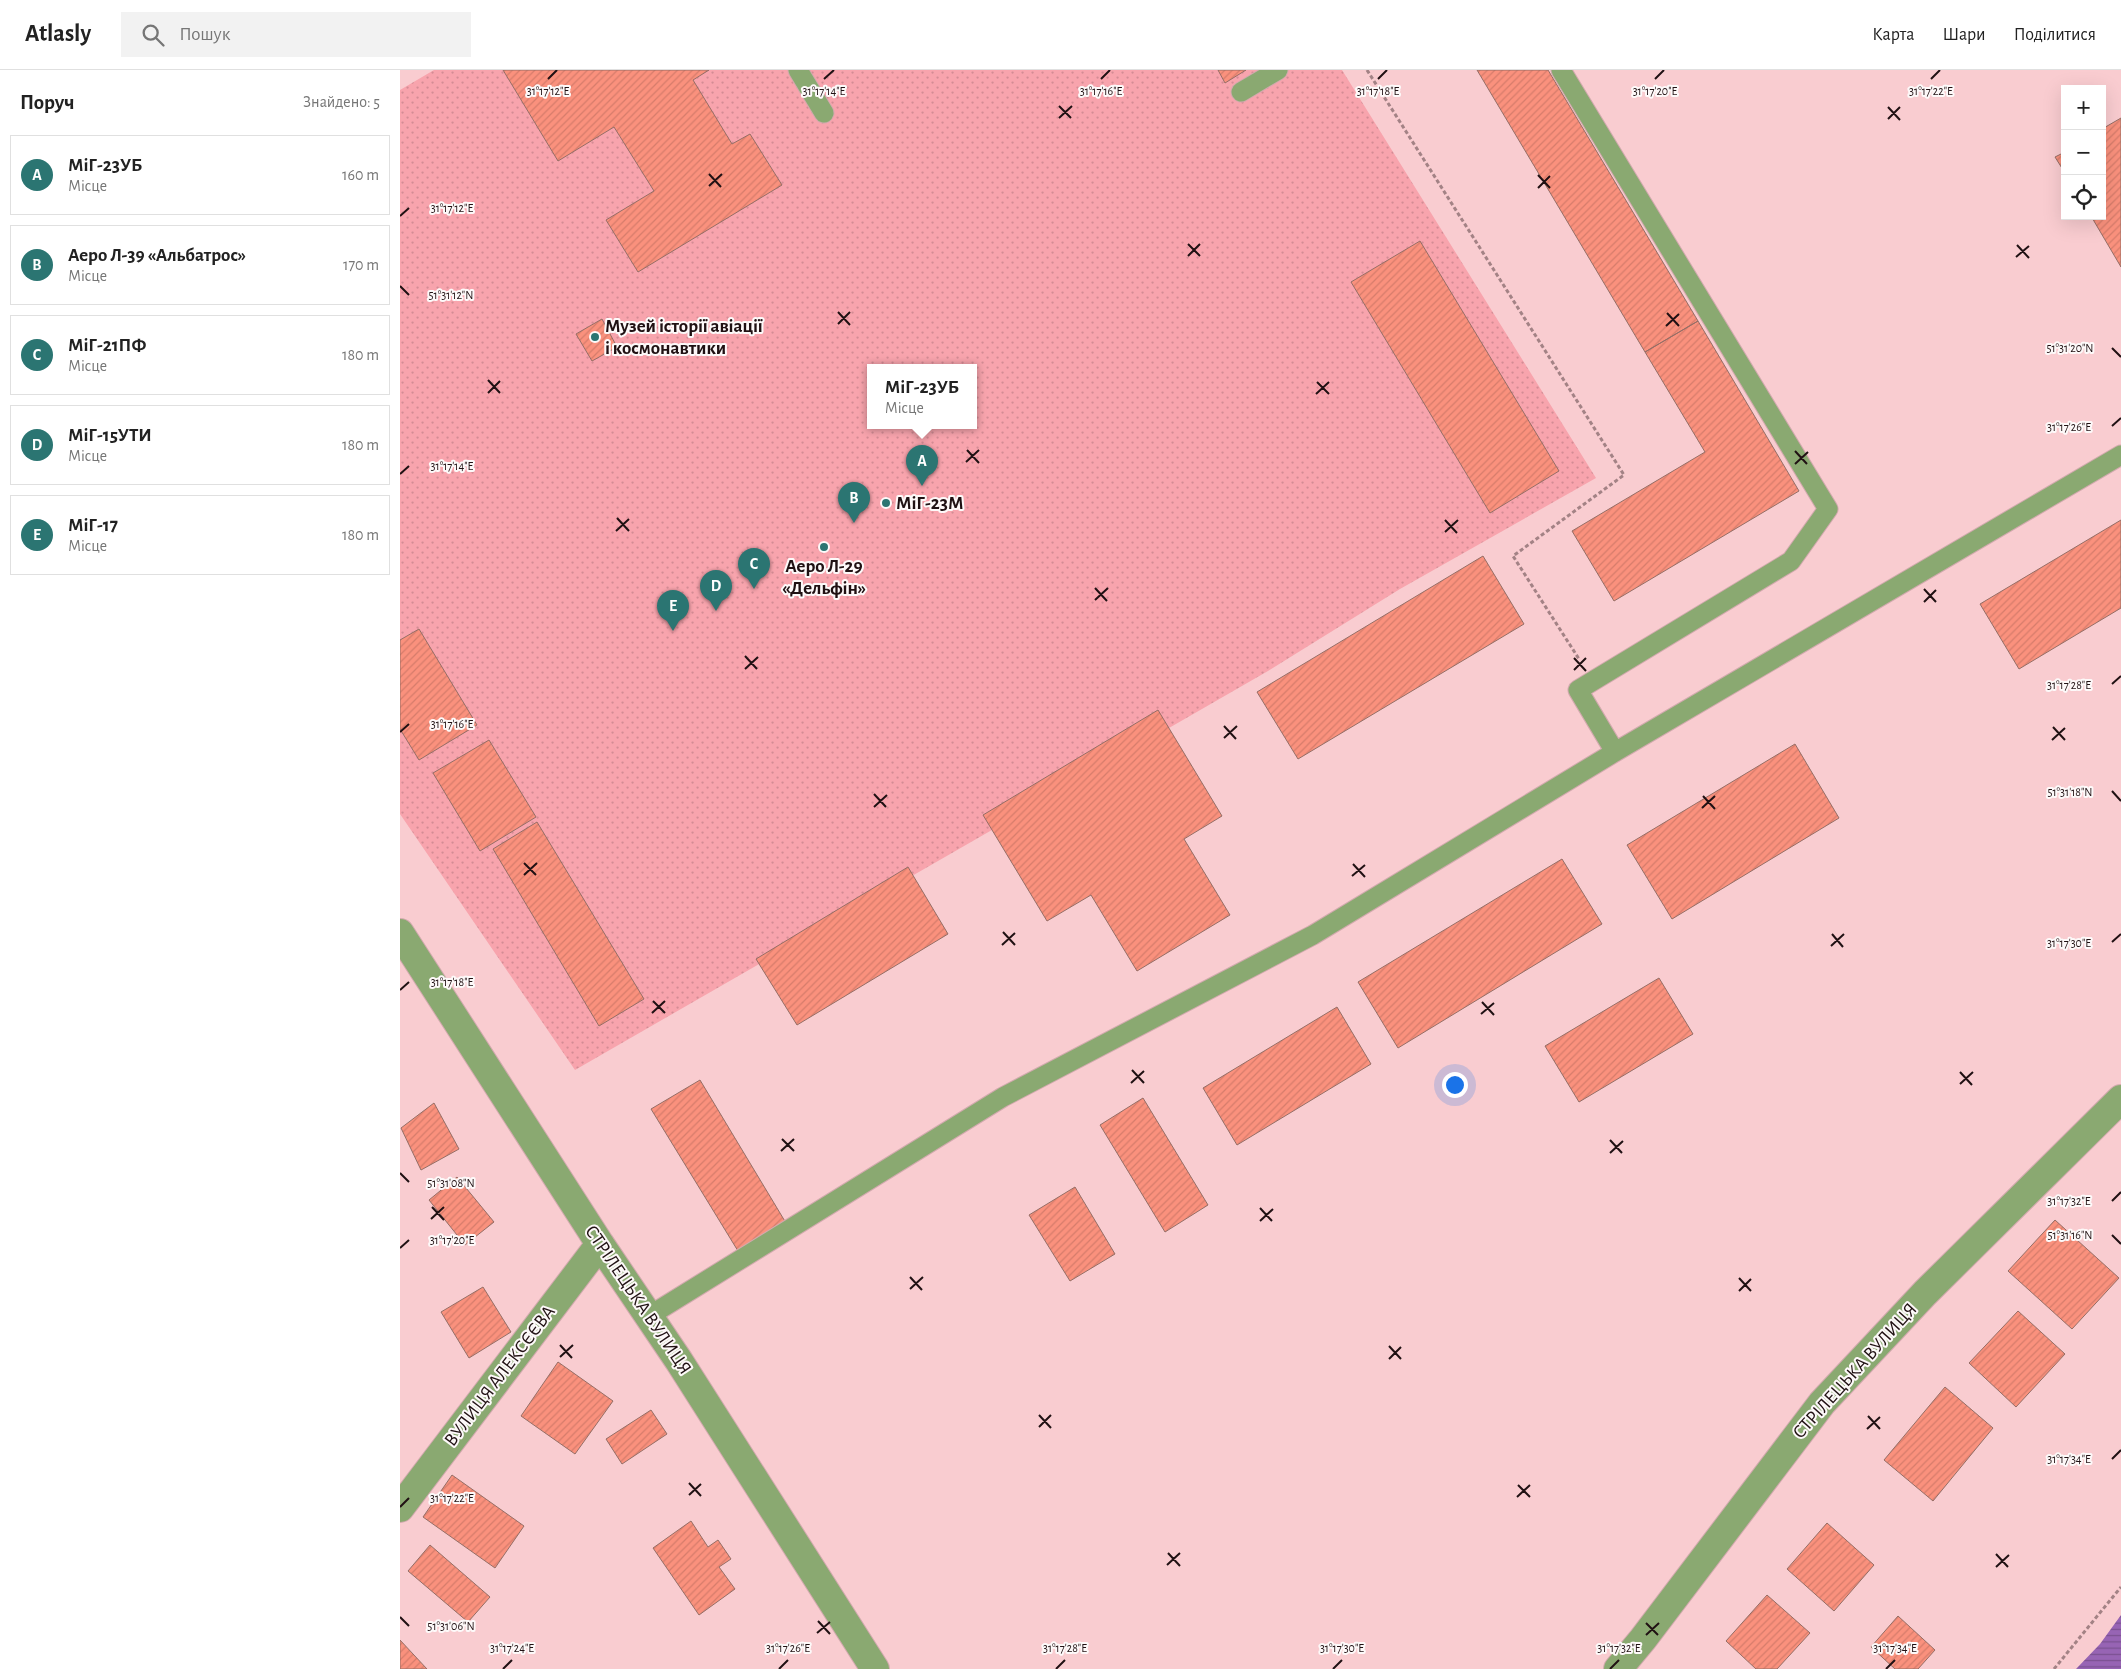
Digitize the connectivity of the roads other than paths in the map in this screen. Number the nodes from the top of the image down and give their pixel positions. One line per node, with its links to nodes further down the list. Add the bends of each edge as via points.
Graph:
1 (798, 70): 5 (lane)
2 (1278, 70): 4 (lane)
3 (1561, 70): 7 (lane, via 1828,510 1791,561 1578,690)
4 (1241, 92)
5 (824, 112)
6 (2121, 455): 7 (lane)
7 (1615, 752): 11 (lane, via 1313,935 1003,1097)
8 (400, 932): 10 (street, СТРІЛЕЦЬКА ВУЛИЦЯ)
9 (2121, 1099): 14 (street, СТРІЛЕЦЬКА ВУЛИЦЯ, via 1925,1293 1822,1403)
10 (600, 1244): 11 (street, СТРІЛЕЦЬКА ВУЛИЦЯ); 12 (street, ВУЛИЦЯ АЛЕКСЄЄВА)
11 (649, 1316): 13 (street, СТРІЛЕЦЬКА ВУЛИЦЯ)
12 (400, 1508)
13 (876, 1669)
14 (1618, 1669)

